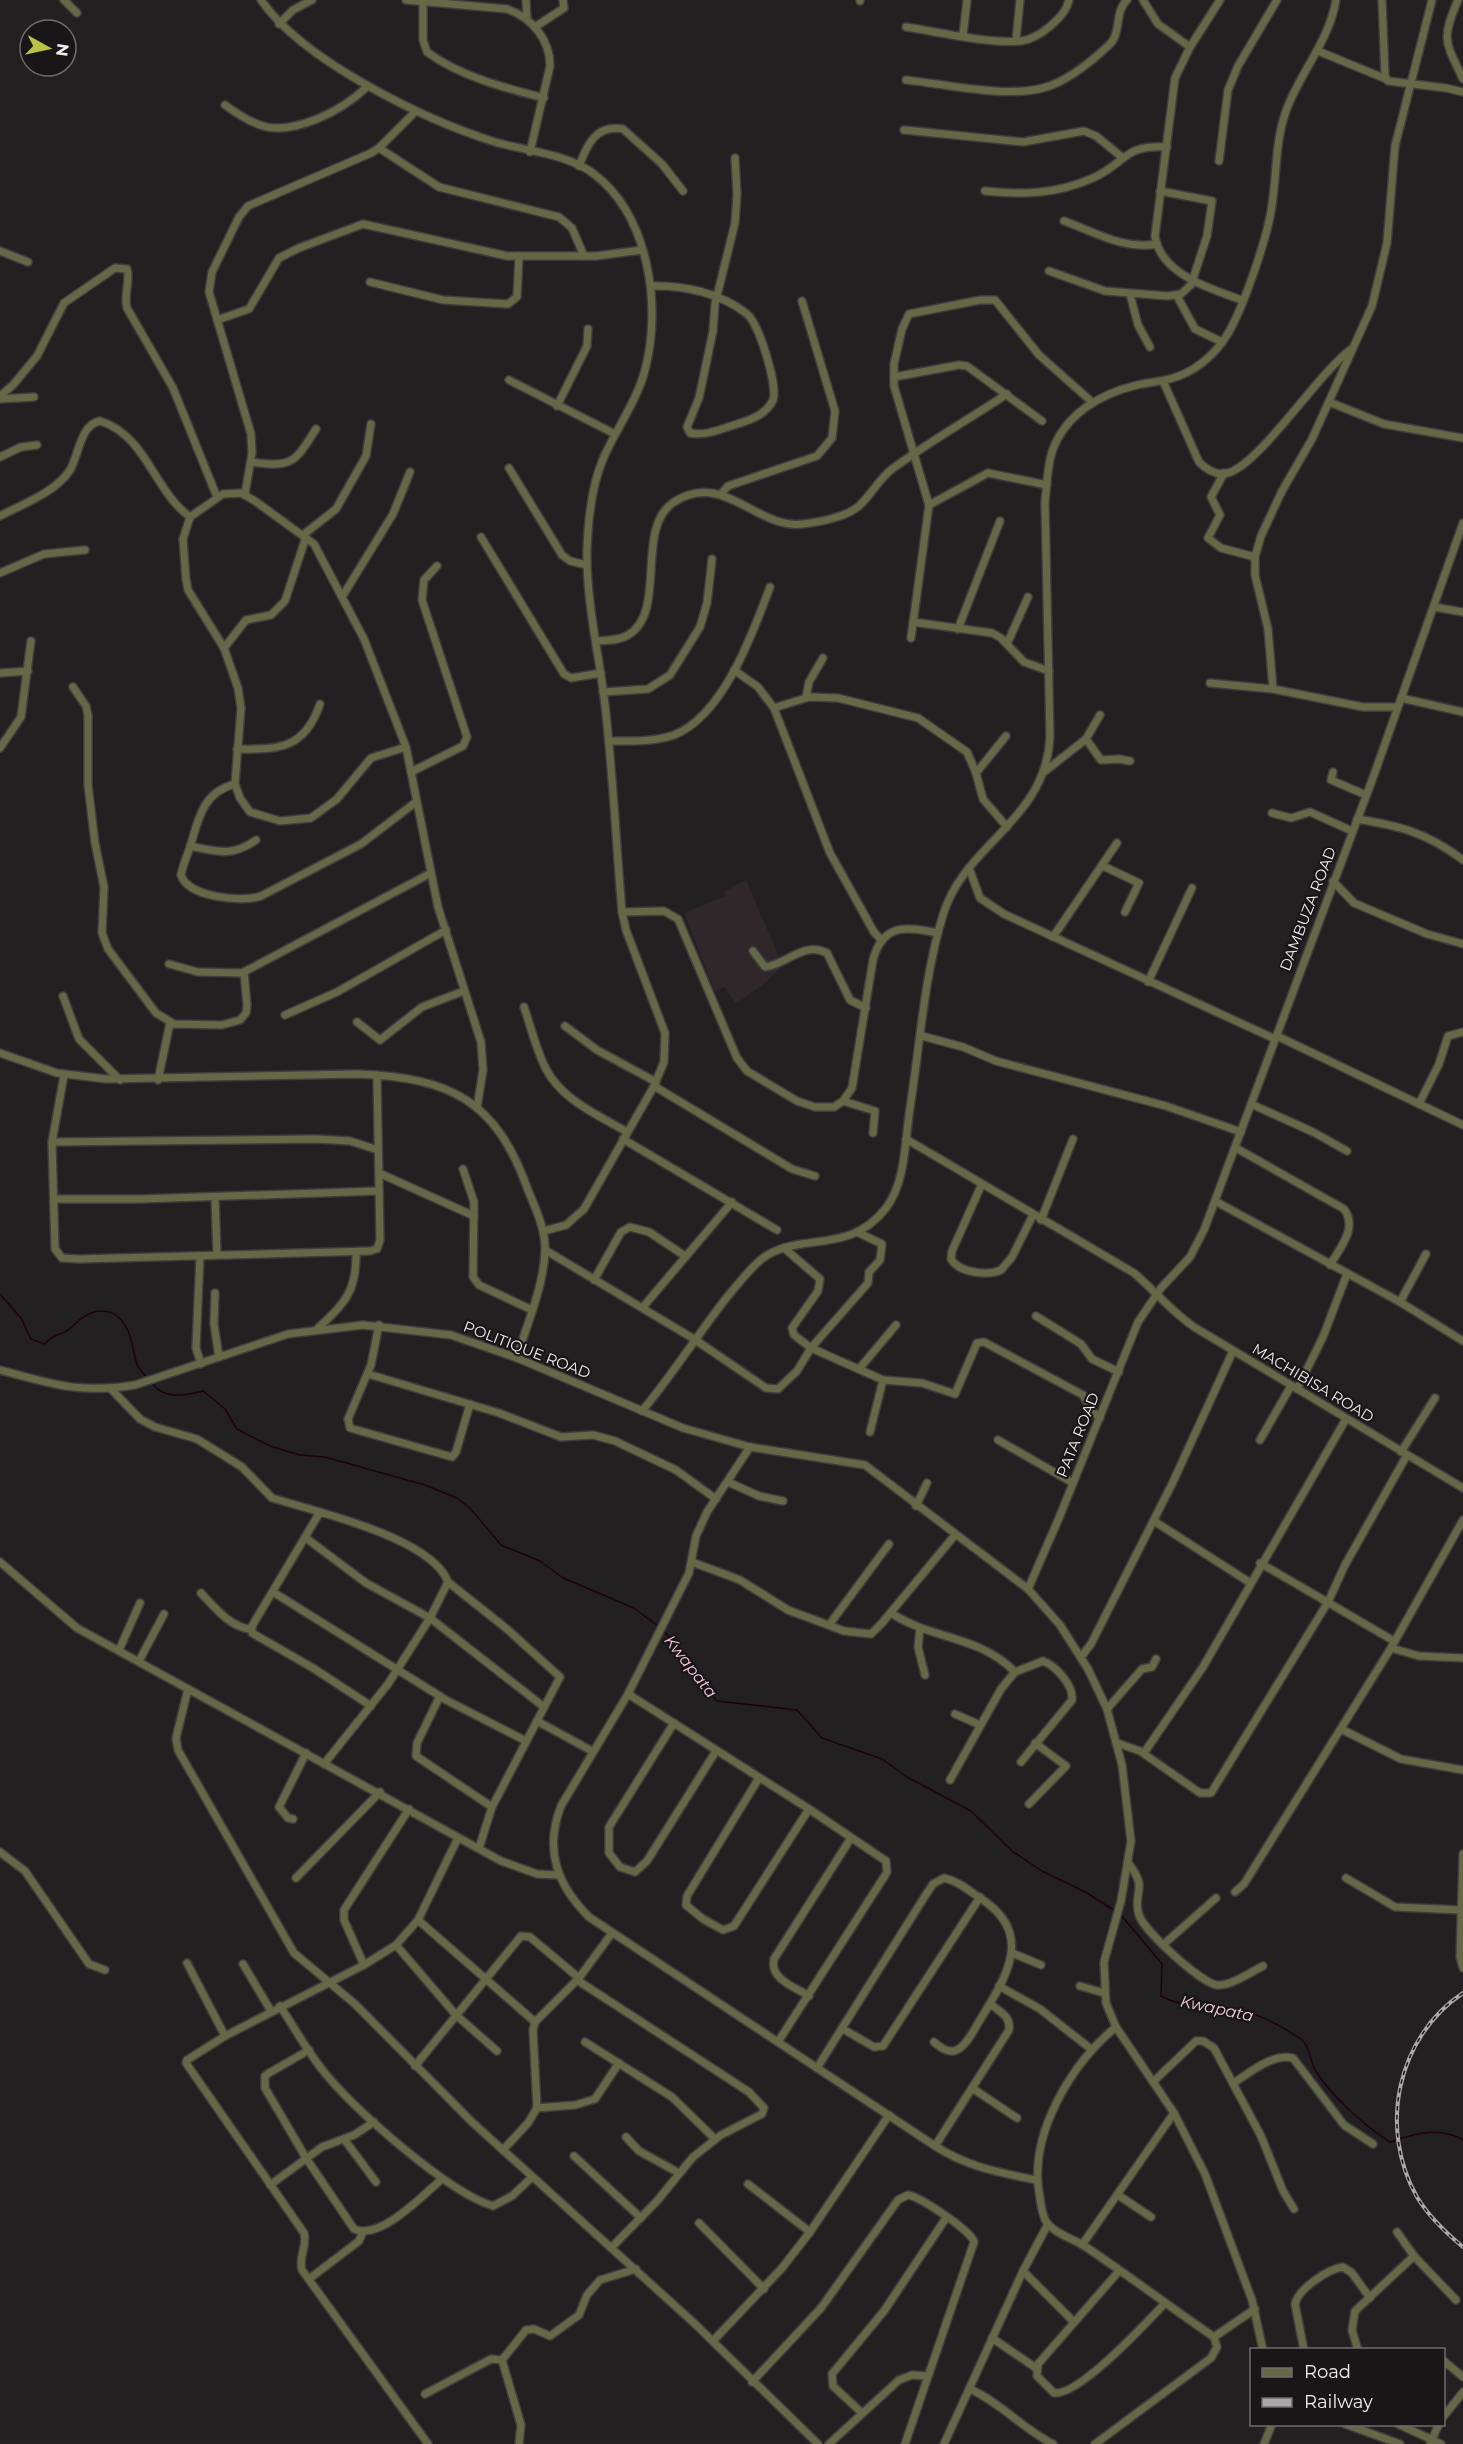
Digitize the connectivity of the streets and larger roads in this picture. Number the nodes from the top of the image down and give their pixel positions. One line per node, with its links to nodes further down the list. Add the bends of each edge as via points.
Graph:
1 (64, 0): 19 (street)
2 (261, 0): 21 (street)
3 (312, 0): 21 (street, via 293,10)
4 (406, 0): 18 (street)
5 (526, 0): 20 (street)
6 (563, 0): 22 (street, via 564,8)
7 (967, 0): 24 (street)
8 (1020, 0): 25 (street)
9 (1069, 0): 25 (street, via 1053,23 1031,37)
10 (1127, 0): 30 (street, via 1121,7 1112,42 1045,88 1008,91)
11 (1143, 0): 26 (street, via 1158,24)
12 (1220, 0): 26 (street)
13 (1277, 0): 43 (street, via 1228,90)
14 (1336, 0): 27 (street)
15 (1382, 0): 28 (street)
16 (1432, 0): 31 (street)
17 (1458, 0): 29 (street, via 1446,43)
18 (423, 1): 20 (street, via 507,9); 34 (street, via 423,44 427,52 463,71)
19 (77, 13)
20 (527, 19): 22 (street)
21 (279, 24): 32 (street)
22 (535, 27): 34 (street, via 544,39 550,59)
23 (906, 27): 24 (street)
24 (963, 35): 25 (street)
25 (1016, 40)
26 (1190, 47): 38 (street, via 1175,78)
27 (1318, 51): 28 (street); 62 (street, via 1286,110 1275,159 1270,218)
28 (1386, 79): 31 (street)
29 (1463, 79)
30 (906, 80)
31 (1410, 84): 33 (street); 68 (street, via 1395,146 1387,243 1372,306)
32 (368, 86): 35 (street, via 339,110 286,130 252,123); 36 (street)
33 (1463, 92)
34 (544, 98): 40 (street)
35 (225, 105)
36 (416, 111): 39 (street); 40 (street)
37 (904, 130): 42 (street, via 1023,142 1084,131)
38 (1167, 147): 42 (street, via 1144,146); 47 (street)
39 (379, 148): 53 (street, via 440,187 560,217 572,228); 64 (street, via 243,210 210,277 209,292)
40 (530, 152): 44 (street)
41 (735, 158): 61 (street, via 737,207)
42 (1123, 158): 46 (street, via 1096,177 1068,188 1036,194)
43 (1218, 161)
44 (579, 166): 45 (street, via 592,138 619,128 654,157); 50 (street, via 593,173 618,197)
45 (683, 190)
46 (985, 191)
47 (1160, 191): 49 (street); 56 (street, via 1212,201)
48 (1064, 221): 49 (street, via 1123,244)
49 (1157, 244): 56 (street, via 1169,263)
50 (642, 250): 53 (street); 58 (street)
51 (0, 251): 54 (street)
52 (519, 256): 53 (street); 57 (street, via 517,297 508,304 443,300); 64 (street, via 494,254 363,224 284,255 271,269 249,309)
53 (584, 256)
54 (28, 262)
55 (1049, 271): 59 (street, via 1106,291)
56 (1194, 280): 60 (street); 62 (street)
57 (370, 282)
58 (651, 286): 61 (street, via 691,289); 81 (street, via 645,370)
59 (1130, 294): 60 (street); 67 (street, via 1138,325)
60 (1177, 296): 66 (street, via 1195,329)
61 (716, 298): 61 (street, via 746,313 756,324 774,392 770,404 758,416 693,434 687,427 699,398)
62 (1242, 300): 66 (street)
63 (802, 301): 92 (street, via 835,411 832,438 817,456 728,486)
64 (217, 320): 86 (street, via 251,434)
65 (588, 329): 77 (street, via 587,346)
66 (1222, 342): 71 (street, via 1191,370)
67 (1150, 347)
68 (1352, 349): 76 (street); 89 (street, via 1330,368 1251,458)
69 (894, 377): 72 (street, via 963,364); 75 (street, via 902,328 909,314 990,299 1000,304 1039,355); 84 (street)
70 (509, 380): 77 (street)
71 (1163, 381): 75 (street, via 1114,392); 89 (street, via 1199,462 1210,471)
72 (1007, 394): 78 (street); 84 (street)
73 (0, 397): 74 (street); 93 (street, via 37,356 64,303 115,268 127,269 127,308 173,388)
74 (34, 397)
75 (1092, 402): 90 (street, via 1061,433)
76 (1329, 402): 82 (street, via 1384,424); 102 (street, via 1282,491)
77 (557, 406): 81 (street)
78 (1042, 421)
79 (371, 424): 99 (street, via 366,456 336,510)
80 (316, 429): 86 (street, via 293,461)
81 (615, 434): 104 (street, via 595,487)
82 (1463, 438)
83 (37, 445): 85 (street, via 21,447)
84 (914, 456): 92 (street, via 891,470 855,509 809,523 781,522); 94 (street)
85 (0, 457)
86 (251, 462): 91 (street)
87 (509, 468): 104 (street, via 557,549 567,560)
88 (410, 472): 108 (street, via 393,514)
89 (1224, 473): 102 (street, via 1211,497 1220,515 1208,538 1221,549)
90 (1047, 485): 94 (street, via 988,473); 122 (street)
91 (245, 494): 93 (street); 99 (street)
92 (721, 494): 116 (street, via 692,495 665,511 658,523 645,615 630,634)
93 (217, 497): 96 (street)
94 (929, 505): 112 (street)
95 (0, 516): 96 (street, via 66,476 88,428 100,421 123,434 140,451 170,498)
96 (190, 517): 118 (street, via 183,539 187,585)
97 (1000, 521): 113 (street)
98 (1463, 523): 110 (street, DAMBUZA ROAD)
99 (304, 536): 108 (street, via 317,548); 118 (street, via 285,601 271,615 246,620)
100 (481, 537): 124 (street, via 564,674 571,678)
101 (85, 550): 106 (street, via 44,554)
102 (1255, 557): 127 (street, via 1255,575 1268,629)
103 (712, 559): 128 (street, via 705,613 694,640 670,675 648,689)
104 (588, 565): 116 (street)
105 (437, 566): 143 (street, via 424,580 422,600 467,737 458,749)
106 (0, 573)
107 (770, 587): 120 (street)
108 (342, 597): 139 (street, via 364,639)
109 (1028, 597): 117 (street)
110 (1434, 607): 111 (street); 130 (street, DAMBUZA ROAD)
111 (1463, 612)
112 (913, 622): 113 (street); 114 (street)
113 (958, 628): 117 (street, via 992,633)
114 (911, 638)
115 (31, 641): 121 (street)
116 (597, 641): 124 (street)
117 (1007, 644): 122 (street, via 1024,662)
118 (224, 648): 141 (street, via 240,699)
119 (823, 658): 129 (street, via 809,682)
120 (734, 670): 133 (street, via 758,687); 138 (street, via 704,715 688,728 663,738)
121 (28, 671): 123 (street); 140 (street, via 20,722)
122 (1049, 671): 144 (street, via 1050,737)
123 (0, 672)
124 (601, 673): 128 (street)
125 (1210, 683): 127 (street)
126 (73, 687): 180 (street, via 88,715 88,784 94,843 104,887 103,937 140,994)
127 (1273, 689): 132 (street, via 1355,706)
128 (603, 692): 138 (street)
129 (806, 698): 133 (street); 146 (street, via 838,698 918,718 965,749)
130 (1401, 698): 132 (street, DAMBUZA ROAD); 134 (street)
131 (320, 704): 141 (street, via 295,743)
132 (1397, 707): 148 (street, DAMBUZA ROAD)
133 (774, 708): 168 (street, via 830,854)
134 (1463, 712)
135 (1100, 715): 137 (street)
136 (1006, 736): 146 (street)
137 (1086, 739): 142 (street, via 1101,760); 144 (street)
138 (609, 741): 163 (street)
139 (406, 747): 143 (street); 147 (street, via 371,758 338,799 319,814 303,820 280,821 255,815 240,798)
140 (0, 748)
141 (237, 749): 147 (street)
142 (1130, 761)
143 (411, 772): 149 (street)
144 (1044, 772): 152 (street, via 1024,808)
145 (1333, 772): 148 (street, via 1331,780)
146 (976, 773): 152 (street, via 982,799)
147 (235, 784): 156 (street, via 209,797)
148 (1366, 795): 151 (street, DAMBUZA ROAD)
149 (416, 802): 156 (street, via 361,844 252,900 217,896 183,882 182,871); 160 (street)
150 (1272, 813): 153 (street, via 1291,818 1310,812)
151 (1357, 819): 153 (street, DAMBUZA ROAD); 157 (street, via 1424,834)
152 (1007, 827): 159 (street)
153 (1352, 831): 161 (street, DAMBUZA ROAD)
154 (256, 840): 156 (street, via 231,853)
155 (1117, 843): 158 (street)
156 (190, 846)
157 (1463, 860)
158 (1103, 866): 164 (street, via 1139,883); 167 (street)
159 (969, 868): 166 (street, via 948,901); 167 (street, via 981,900)
160 (431, 873): 165 (street); 172 (street)
161 (1333, 881): 169 (street, via 1354,903 1427,934); 184 (street, DAMBUZA ROAD)
162 (1192, 888): 173 (street)
163 (622, 912): 190 (street, via 665,1033 664,1062); 191 (street, via 664,911 681,922 737,1058 747,1071 797,1101 815,1107 827,1108)
164 (1125, 912)
165 (446, 930): 174 (street); 178 (street, via 336,992)
166 (938, 933): 168 (street, via 906,928 894,931); 183 (street)
167 (1053, 937): 173 (street)
168 (882, 941): 177 (street, via 873,960)
169 (1463, 944)
170 (753, 951): 177 (street, via 765,967 807,949 821,950 832,958 850,1000)
171 (169, 964): 172 (street, via 198,972)
172 (244, 972): 180 (street, via 247,1005 240,1020 222,1025)
173 (1148, 982): 184 (street)
174 (464, 992): 179 (street, via 422,1008 380,1040); 194 (street, via 483,1051)
175 (63, 996): 188 (street, via 79,1039)
176 (524, 1007): 198 (street, via 542,1061 552,1078 578,1103)
177 (866, 1008): 191 (street, via 855,1080)
178 (285, 1014)
179 (357, 1022)
180 (170, 1023): 189 (street)
181 (565, 1026): 190 (street)
182 (1463, 1032): 193 (street, via 1448,1036)
183 (922, 1035): 196 (street, via 996,1061 1158,1103); 199 (street)
184 (1276, 1037): 192 (street, DAMBUZA ROAD); 193 (street)
185 (0, 1053): 186 (street)
186 (64, 1075): 188 (street); 201 (street)
187 (377, 1075): 189 (street); 194 (street, via 426,1082); 203 (street)
188 (120, 1080): 189 (street)
189 (158, 1080)
190 (655, 1084): 198 (street); 207 (street, via 792,1169)
191 (843, 1101): 197 (street, via 875,1111)
192 (1251, 1104): 196 (street, DAMBUZA ROAD); 204 (street)
193 (1419, 1104): 195 (street)
194 (477, 1108): 218 (street, via 500,1130 513,1150)
195 (1463, 1125)
196 (1241, 1132): 202 (street, DAMBUZA ROAD)
197 (873, 1133)
198 (625, 1136): 213 (street); 218 (street, via 578,1217)
199 (906, 1139): 208 (street, MACHIBISA ROAD); 219 (street, via 892,1198 877,1218)
200 (1073, 1139): 216 (street)
201 (52, 1142): 203 (street, via 338,1140); 211 (street)
202 (1236, 1148): 212 (street, DAMBUZA ROAD); 227 (street, via 1344,1209 1350,1229)
203 (378, 1150): 206 (street)
204 (1347, 1151)
205 (463, 1169): 215 (street, via 474,1202)
206 (379, 1173): 209 (street); 215 (street)
207 (815, 1176)
208 (981, 1186): 214 (street, MACHIBISA ROAD); 214 (street, via 952,1251 953,1263 961,1268 992,1273 1001,1270)
209 (379, 1191): 210 (street); 222 (street, via 379,1247)
210 (215, 1197): 211 (street); 224 (street)
211 (54, 1199): 225 (street, via 55,1249 62,1258)
212 (1215, 1201): 227 (street); 231 (street, DAMBUZA ROAD, via 1193,1253)
213 (732, 1202): 217 (street); 226 (street)
214 (1033, 1215): 216 (street, MACHIBISA ROAD)
215 (474, 1216): 234 (street, via 475,1281)
216 (1041, 1220): 231 (street, MACHIBISA ROAD, via 1134,1274)
217 (777, 1230)
218 (544, 1231): 221 (street)
219 (857, 1232): 220 (street); 241 (street, via 882,1244 880,1260 869,1272 864,1288)
220 (784, 1248): 239 (street, via 757,1263); 241 (street, via 820,1279 818,1291 792,1328 794,1335)
221 (545, 1250): 229 (street); 234 (street, via 542,1281)
222 (356, 1252): 224 (street); 238 (street, via 354,1283 337,1312)
223 (1426, 1254): 232 (street)
224 (217, 1255): 225 (street)
225 (200, 1256): 245 (street, via 196,1348)
226 (685, 1256): 229 (street, via 649,1232 630,1227 621,1232); 233 (street)
227 (1330, 1265): 228 (street)
228 (1347, 1274): 232 (street); 251 (street, via 1323,1337)
229 (594, 1280): 233 (street)
230 (215, 1293): 243 (street)
231 (1157, 1293): 242 (street, MACHIBISA ROAD, via 1174,1313); 248 (street, PATA ROAD, via 1138,1322)
232 (1400, 1302): 240 (street)
233 (643, 1308): 239 (street)
234 (532, 1310): 244 (street)
235 (1036, 1316): 248 (street, via 1081,1344 1092,1359)
236 (379, 1325): 238 (street, POLITIQUE ROAD); 244 (street, POLITIQUE ROAD, via 451,1335); 249 (street)
237 (896, 1325): 246 (street)
238 (317, 1329): 243 (street, POLITIQUE ROAD, via 288,1334)
239 (694, 1339): 241 (street, via 773,1390 788,1381); 255 (street, via 666,1383)
240 (1463, 1341)
241 (811, 1348): 246 (street)
242 (1233, 1351): 251 (street, MACHIBISA ROAD); 272 (street)
243 (219, 1357): 245 (street, POLITIQUE ROAD)
244 (517, 1358): 255 (street, POLITIQUE ROAD)
245 (201, 1364): 252 (street, POLITIQUE ROAD)
246 (859, 1369): 250 (street)
247 (0, 1370): 252 (street, POLITIQUE ROAD, via 48,1384)
248 (1119, 1372): 256 (street, PATA ROAD)
249 (368, 1374): 254 (street); 254 (street, via 348,1419 348,1427 357,1432 452,1457)
250 (883, 1380): 256 (street, via 922,1383 955,1394 976,1343 984,1342 1083,1395); 258 (street)
251 (1294, 1387): 257 (street, MACHIBISA ROAD); 260 (street)
252 (111, 1389): 270 (street, via 140,1419 155,1428 197,1439 242,1467 272,1498)
253 (1436, 1398): 262 (street)
254 (470, 1404): 267 (street, via 561,1437 593,1435 615,1441 676,1470)
255 (642, 1411): 261 (street, POLITIQUE ROAD)
256 (1100, 1418): 265 (street, PATA ROAD)
257 (1346, 1419): 262 (street, MACHIBISA ROAD); 278 (street)
258 (870, 1432)
259 (998, 1440): 265 (street)
260 (1260, 1440)
261 (750, 1447): 263 (street); 269 (street, POLITIQUE ROAD, via 866,1465)
262 (1404, 1454): 266 (street, MACHIBISA ROAD); 284 (street)
263 (728, 1482): 267 (street); 268 (street, via 759,1496)
264 (927, 1483): 269 (street)
265 (1074, 1483): 281 (street, PATA ROAD)
266 (1463, 1488)
267 (716, 1499): 277 (street, via 696,1536)
268 (783, 1500)
269 (916, 1506): 273 (street)
270 (320, 1512): 274 (street); 279 (street, via 387,1534 429,1560 446,1575)
271 (1463, 1520): 292 (street)
272 (1154, 1521): 280 (street); 294 (street)
273 (955, 1535): 281 (street); 286 (street)
274 (306, 1538): 282 (street); 288 (street, via 366,1583)
275 (889, 1544): 289 (street)
276 (0, 1562): 293 (street, via 72,1625)
277 (692, 1562): 289 (street, via 740,1580 788,1610); 302 (street)
278 (1260, 1563): 280 (street); 284 (street)
279 (448, 1582): 288 (street); 305 (street, via 559,1675)
280 (1249, 1582): 318 (street, via 1203,1667)
281 (1028, 1589): 294 (street, via 1060,1625)
282 (273, 1592): 290 (street); 298 (street)
283 (201, 1593): 290 (street, via 225,1616 242,1628)
284 (1328, 1602): 292 (street); 318 (street, via 1211,1793 1200,1793)
285 (140, 1603): 293 (street)
286 (891, 1612): 289 (street, via 871,1634 855,1634); 291 (street)
287 (164, 1614): 297 (street)
288 (430, 1618): 298 (street); 305 (street)
289 (829, 1625)
290 (251, 1629): 304 (street, via 254,1635)
291 (920, 1629): 299 (street, via 968,1641); 300 (street, via 918,1647)
292 (1392, 1644): 295 (street, via 1419,1656); 311 (street)
293 (119, 1650): 297 (street)
294 (1081, 1657): 306 (street)
295 (1463, 1658)
296 (1156, 1659): 306 (street)
297 (139, 1661): 301 (street)
298 (397, 1670): 303 (street); 304 (street)
299 (1015, 1671): 310 (street); 313 (street, via 1038,1662 1048,1663 1072,1693 1072,1701)
300 (925, 1675)
301 (188, 1689): 317 (street); 357 (street, via 176,1738 178,1750 290,1947)
302 (628, 1694): 309 (street); 315 (street)
303 (440, 1696): 312 (street); 326 (street, via 417,1743 416,1756)
304 (371, 1706): 320 (street)
305 (544, 1707): 308 (street)
306 (1107, 1709): 314 (street)
307 (954, 1714): 310 (street)
308 (537, 1721): 312 (street); 315 (street)
309 (674, 1723): 316 (street); 316 (street, via 609,1827 609,1853 620,1867 635,1872 647,1861)
310 (980, 1725): 323 (street)
311 (1341, 1729): 321 (street, via 1401,1758); 339 (street, via 1244,1884)
312 (526, 1741): 326 (street)
313 (1035, 1743): 319 (street); 325 (street, via 1066,1766)
314 (1117, 1743): 318 (street); 335 (street, via 1130,1819)
315 (592, 1750): 336 (street, via 555,1823 552,1846)
316 (716, 1751): 322 (street)
317 (306, 1753): 320 (street); 329 (street, via 279,1807)
318 (1144, 1753)
319 (1021, 1762)
320 (324, 1764): 324 (street)
321 (1463, 1770)
322 (759, 1778): 328 (street); 328 (street, via 685,1901 690,1910 711,1924 723,1930 734,1926)
323 (950, 1780)
324 (380, 1792): 327 (street); 337 (street)
325 (1029, 1804)
326 (492, 1807): 332 (street)
327 (409, 1809): 330 (street); 350 (street, via 344,1910 344,1920)
328 (809, 1809): 331 (street)
329 (293, 1819)
330 (458, 1838): 332 (street); 343 (street)
331 (851, 1838): 361 (street, via 883,1857 887,1872); 361 (street, via 774,1959 775,1975)
332 (479, 1848): 336 (street, via 520,1870)
333 (0, 1852): 354 (street, via 25,1871 89,1964)
334 (1463, 1854): 342 (street)
335 (1129, 1864): 345 (street, via 1140,1882 1138,1910 1142,1924); 360 (street, via 1104,1962)
336 (558, 1875): 344 (street, via 575,1902)
337 (296, 1878)
338 (1346, 1878): 342 (street, via 1395,1907)
339 (1235, 1892)
340 (980, 1897): 347 (street, via 1002,1915 1011,1937); 368 (street, via 883,2046 874,2047); 368 (street, via 951,1880 933,1884)
341 (1216, 1898): 345 (street)
342 (1461, 1910): 353 (street)
343 (418, 1920): 346 (street); 355 (street)
344 (612, 1933): 356 (street); 371 (street)
345 (1164, 1944): 352 (street, via 1178,1959 1216,1985)
346 (396, 1945): 350 (street); 365 (street)
347 (1012, 1953): 351 (street); 358 (street)
348 (187, 1963): 369 (street)
349 (243, 1964): 364 (street)
350 (364, 1965): 357 (street)
351 (1041, 1965)
352 (1263, 1966)
353 (1463, 1968)
354 (105, 1970)
355 (485, 1978): 356 (street, via 513,1944 527,1935); 365 (street); 366 (street)
356 (578, 1979): 366 (street); 389 (street, via 749,2092 764,2109)
357 (329, 1981): 363 (street); 377 (street)
358 (999, 1986): 362 (street); 373 (street, via 1040,2009)
359 (1080, 1986): 360 (street)
360 (1104, 1993): 367 (street)
361 (809, 1996): 371 (street)
362 (990, 2004): 372 (street, via 961,2048 945,2050); 381 (street, via 1007,2016 1009,2030)
363 (280, 2006): 364 (street); 374 (street)
364 (271, 2011): 369 (street)
365 (456, 2015): 375 (street); 377 (street)
366 (535, 2022): 382 (street)
367 (1116, 2027): 373 (street); 379 (street)
368 (843, 2029): 378 (street)
369 (225, 2036): 401 (street, via 188,2060 188,2069)
370 (585, 2042): 376 (street)
371 (778, 2042): 378 (street)
372 (934, 2042)
373 (1090, 2049): 398 (street, via 1049,2121)
374 (309, 2050): 386 (street, via 331,2080); 394 (street, via 269,2073 264,2084 266,2094)
375 (497, 2051)
376 (619, 2063): 382 (street, via 595,2098 576,2105); 389 (street, via 672,2097)
377 (415, 2066): 392 (street)
378 (817, 2068): 384 (street)
379 (1154, 2081): 380 (street, via 1199,2041 1214,2048); 383 (street)
380 (1233, 2083): 390 (street, via 1280,2056 1293,2058 1344,2125); 403 (street, via 1262,2136)
381 (972, 2088): 385 (street); 391 (street)
382 (537, 2108): 392 (street)
383 (1174, 2113): 402 (street); 423 (street, via 1205,2174)
384 (889, 2115): 391 (street); 410 (street)
385 (1017, 2118)
386 (374, 2122): 388 (street); 397 (street)
387 (626, 2137): 395 (street, via 639,2151)
388 (344, 2139): 394 (street); 399 (street)
389 (715, 2139): 395 (street)
390 (1373, 2144)
391 (935, 2146): 398 (street, via 959,2162)
392 (503, 2150): 396 (street)
393 (574, 2156): 405 (street)
394 (306, 2158): 401 (street); 409 (street, via 351,2226)
395 (679, 2174): 405 (street)
396 (532, 2177): 397 (street, via 512,2196 493,2206); 413 (street)
397 (442, 2179): 409 (street, via 382,2227)
398 (1036, 2180): 408 (street)
399 (376, 2182)
400 (748, 2184): 410 (street)
401 (270, 2185): 418 (street, via 304,2233 306,2241 300,2264)
402 (1118, 2195): 404 (street); 412 (street)
403 (1294, 2209)
404 (1151, 2217)
405 (641, 2218): 413 (street)
406 (946, 2218): 434 (street, via 969,2232 975,2242); 436 (street, via 919,2198 908,2195 898,2200 821,2308); 440 (street, via 884,2311 832,2374 833,2386)
407 (699, 2223): 419 (street)
408 (1048, 2224): 412 (street); 416 (street)
409 (363, 2232): 418 (street, via 359,2241)
410 (810, 2232): 419 (street)
411 (1397, 2232): 414 (street)
412 (1082, 2245): 417 (street)
413 (611, 2248): 415 (street)
414 (1414, 2256): 420 (street, via 1455,2299); 421 (street)
415 (636, 2269): 427 (street); 431 (street, via 600,2280 587,2295 579,2315 550,2336 526,2330)
416 (1023, 2271): 424 (street); 426 (street)
417 (1119, 2271): 422 (street); 424 (street)
418 (309, 2279): 447 (street)
419 (764, 2289): 427 (street)
420 (1463, 2292)
421 (1370, 2298): 429 (street, via 1343,2267 1335,2268 1303,2291 1295,2304); 430 (street, via 1353,2317)
422 (1165, 2303): 425 (street); 433 (street, via 1124,2346 1062,2393 1050,2389 1037,2376)
423 (1255, 2309): 425 (street); 428 (street)
424 (1074, 2322): 433 (street)
425 (1214, 2337): 454 (street, via 1215,2355)
426 (992, 2338): 433 (street); 437 (street)
427 (713, 2341): 436 (street)
428 (1263, 2348)
429 (1304, 2348)
430 (1358, 2348)
431 (502, 2360): 439 (street, via 491,2359); 448 (street, via 521,2425)
432 (1445, 2363): 435 (street)
433 (1036, 2368)
434 (927, 2376): 440 (street, via 912,2375 898,2380); 451 (street)
435 (1463, 2378)
436 (752, 2382): 449 (street)
437 (970, 2389): 452 (street); 453 (street)
438 (1463, 2392): 441 (street)
439 (425, 2394)
440 (861, 2412): 450 (street)
441 (1445, 2414)
442 (1271, 2426): 455 (street)
443 (1350, 2426): 456 (street)
444 (1402, 2426): 446 (street)
445 (1438, 2426): 446 (street)
446 (1431, 2442): 457 (street)
447 (428, 2444)
448 (519, 2444)
449 (818, 2444)
450 (830, 2444)
451 (904, 2444)
452 (944, 2444)
453 (1053, 2444)
454 (1095, 2444)
455 (1264, 2444)
456 (1400, 2444)
457 (1441, 2444)

